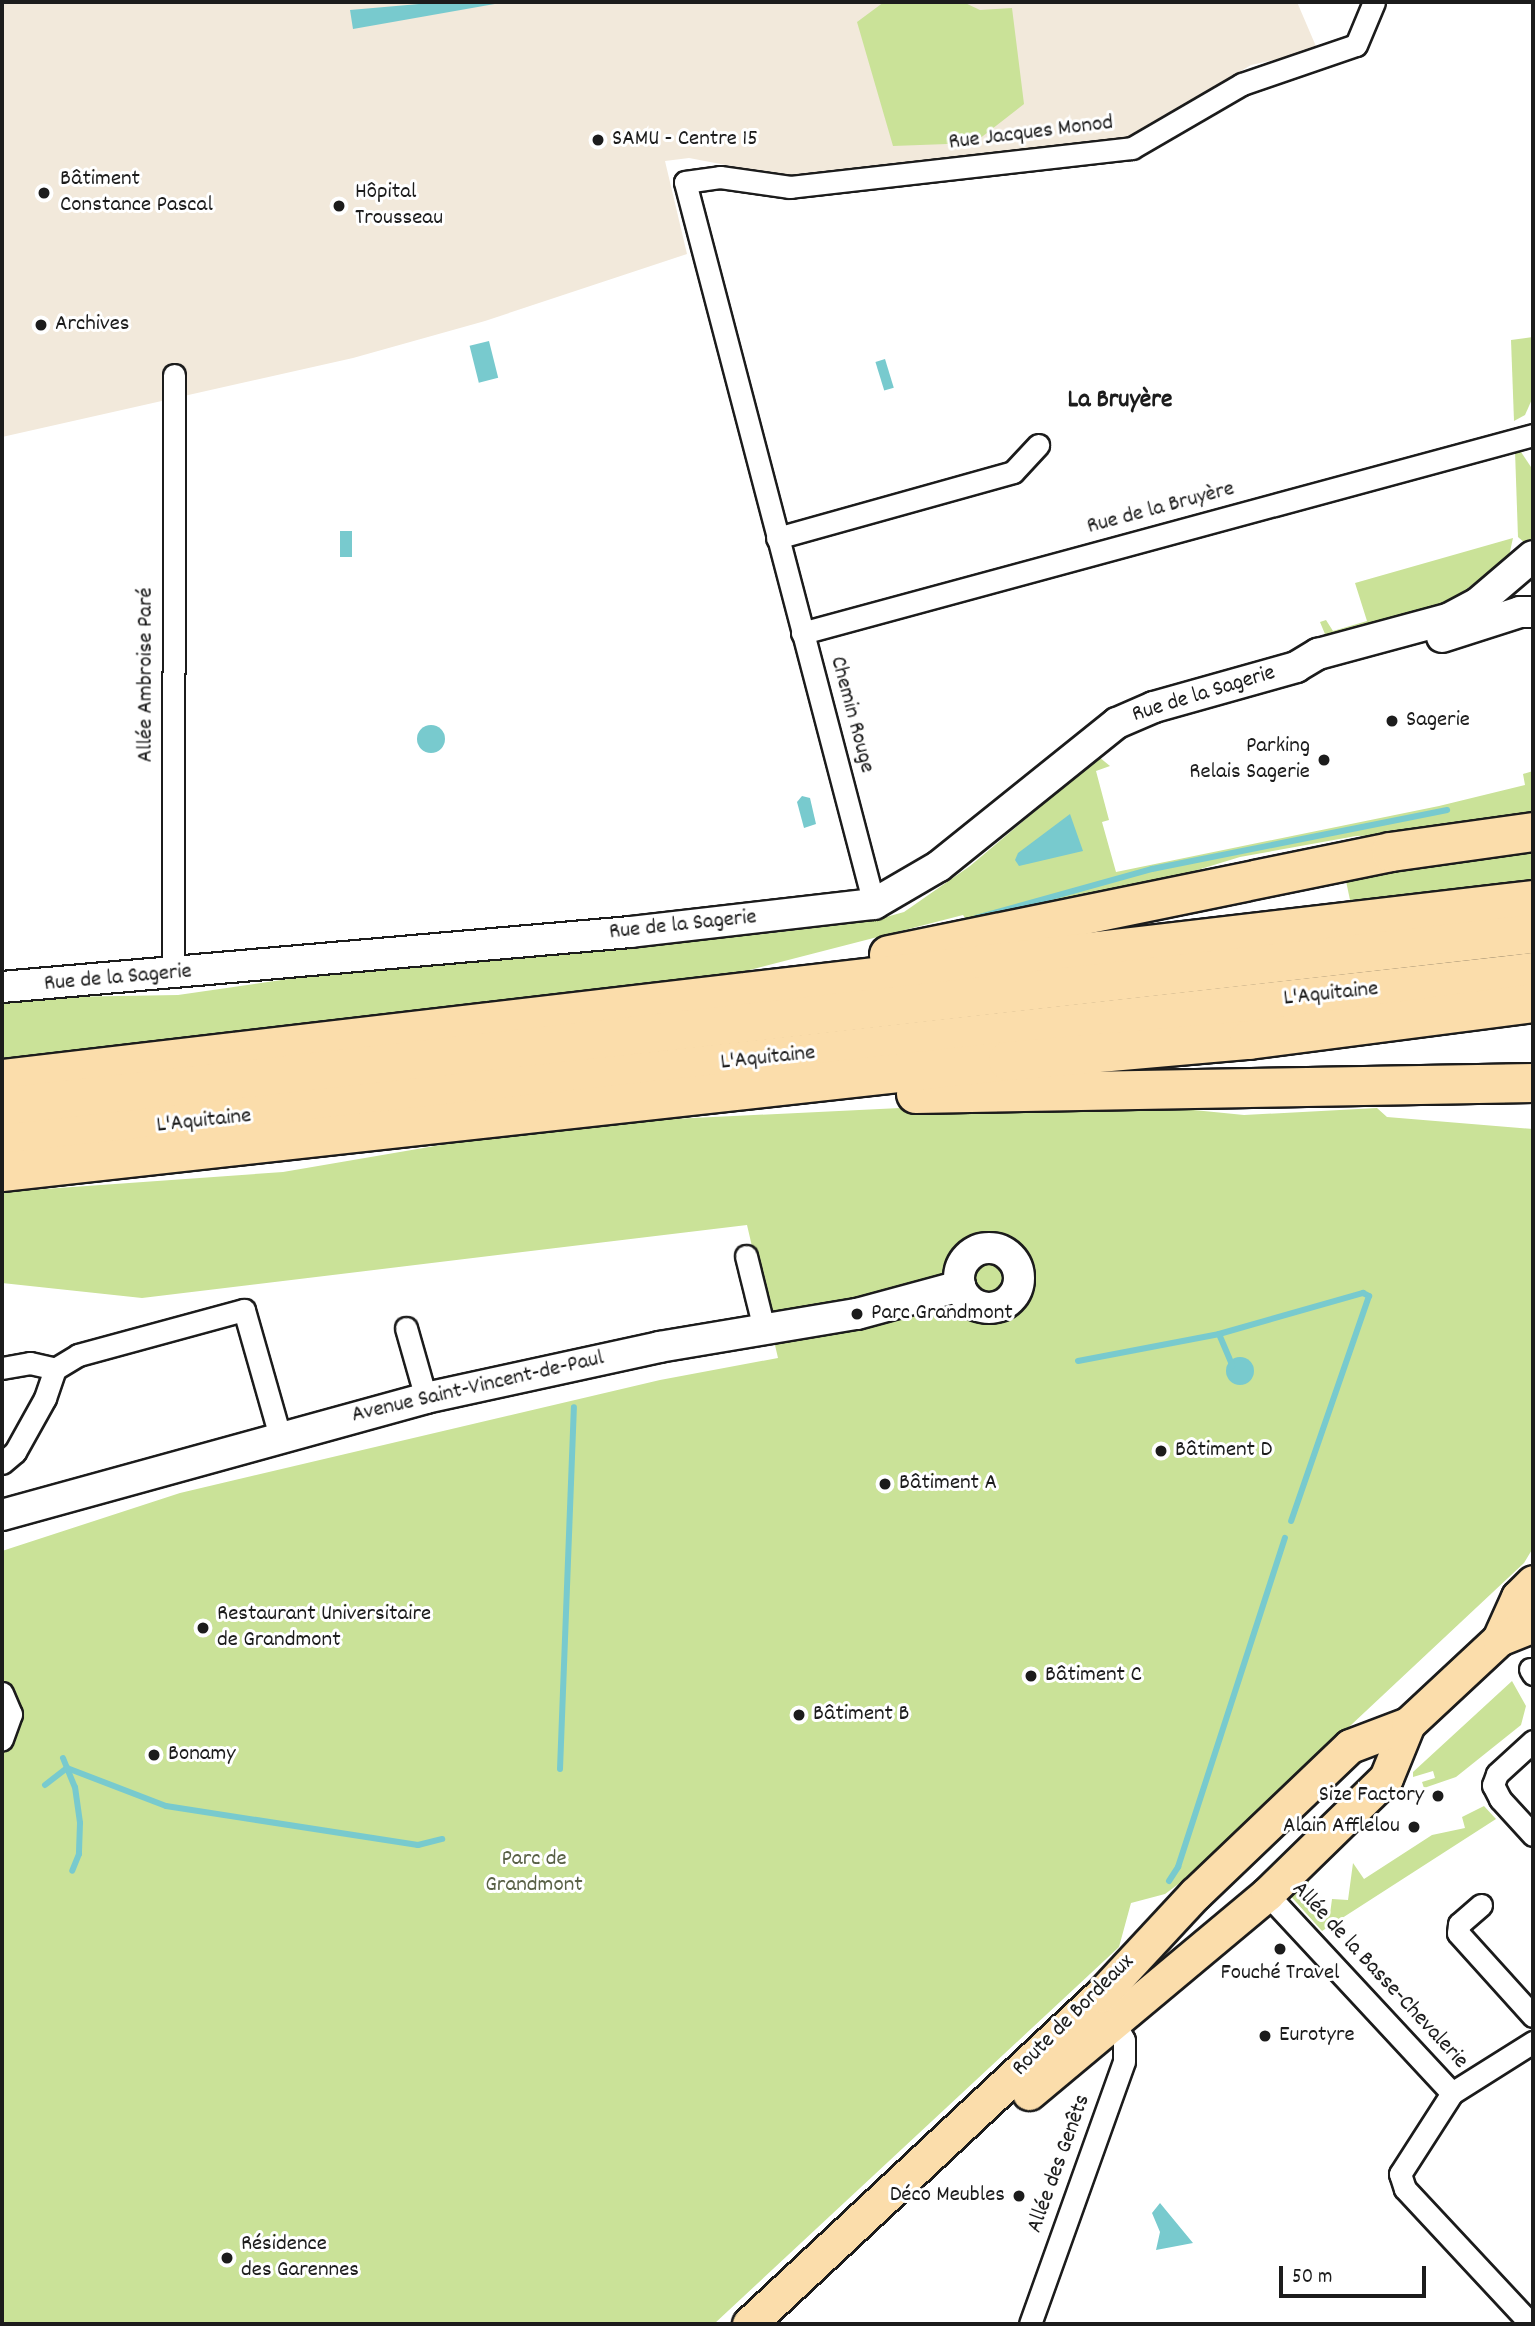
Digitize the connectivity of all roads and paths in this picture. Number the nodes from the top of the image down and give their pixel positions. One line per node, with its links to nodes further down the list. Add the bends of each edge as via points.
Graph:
1 (1374, 2): 2 (street, Rue Jacques Monod, via 1356,45 1319,61 1250,80 1132,148 790,187 720,177)
2 (685, 182): 6 (street, Chemin Rouge)
3 (174, 375): 16 (street, Allée Ambroise Paré)
4 (1533, 435): 9 (street, Rue de la Bruyère)
5 (1038, 445): 6 (street, via 1013,472)
6 (777, 538): 9 (street, Chemin Rouge)
7 (1533, 556): 10 (street, Rue de la Sagerie, via 1478,603 1448,619 1318,654)
8 (1533, 612): 10 (street, Rue de la Sagerie, via 1322,668)
9 (802, 633): 13 (street, Chemin Rouge)
10 (1296, 667): 13 (street, Rue de la Sagerie, via 1154,707 1117,723 939,866)
11 (1533, 832): 19 (highway, via 1391,852 1065,922 751,978)
12 (1533, 900): 19 (highway, via 1248,930 1071,957)
13 (874, 904): 16 (street, Rue de la Sagerie)
14 (1533, 934): 23 (highway, L'Aquitaine)
15 (1533, 972): 24 (highway, L'Aquitaine)
16 (173, 975): 17 (street, Rue de la Sagerie)
17 (2, 987)
18 (1533, 1003): 22 (highway, via 1249,1040)
19 (628, 1009): 20 (highway)
20 (2, 1079)
21 (1528, 1086): 22 (highway, via 1112,1087 816,1098)
22 (713, 1094): 25 (highway)
23 (2, 1107)
24 (2, 1144)
25 (2, 1172)
26 (746, 1256): 29 (street)
27 (960, 1286): 29 (street, Avenue Saint-Vincent-de-Paul, via 922,1300)
28 (406, 1328): 32 (street)
29 (764, 1329): 32 (street, Avenue Saint-Vincent-de-Paul)
30 (2, 1368): 31 (street, via 30,1363)
31 (55, 1370): 33 (street, via 78,1354 244,1311); 34 (street, via 21,1442)
32 (426, 1398): 33 (street, Avenue Saint-Vincent-de-Paul)
33 (280, 1436): 35 (street, Avenue Saint-Vincent-de-Paul)
34 (2, 1463)
35 (2, 1515)
36 (1533, 1582): 38 (main road, via 1518,1597)
37 (1533, 1625): 38 (main road)
38 (1499, 1639): 40 (main road, Route de Bordeaux)
39 (2, 1693): 41 (street, via 11,1720)
40 (1408, 1724): 44 (main road, Route de Bordeaux, via 1386,1778); 50 (main road, Route de Bordeaux, via 1350,1746 1195,1894 1101,1995)
41 (2, 1739)
42 (1533, 1741): 43 (street, via 1497,1774 1493,1784 1500,1799)
43 (1533, 1835)
44 (1267, 1894): 47 (main road, Route de Bordeaux); 49 (street, Allée de la Basse-Chevalerie)
45 (1481, 1905): 46 (street, via 1459,1924 1458,1933)
46 (1533, 2017)
47 (1114, 2022): 51 (main road, Route de Bordeaux, via 1032,2090); 52 (street, Allée des Genêts, via 1126,2051)
48 (1533, 2042): 49 (street, Allée de la Basse-Chevalerie)
49 (1452, 2093): 53 (street, Allée de la Basse-Chevalerie, via 1402,2167 1401,2181)
50 (749, 2324)
51 (778, 2324)
52 (1030, 2324)
53 (1531, 2324)

